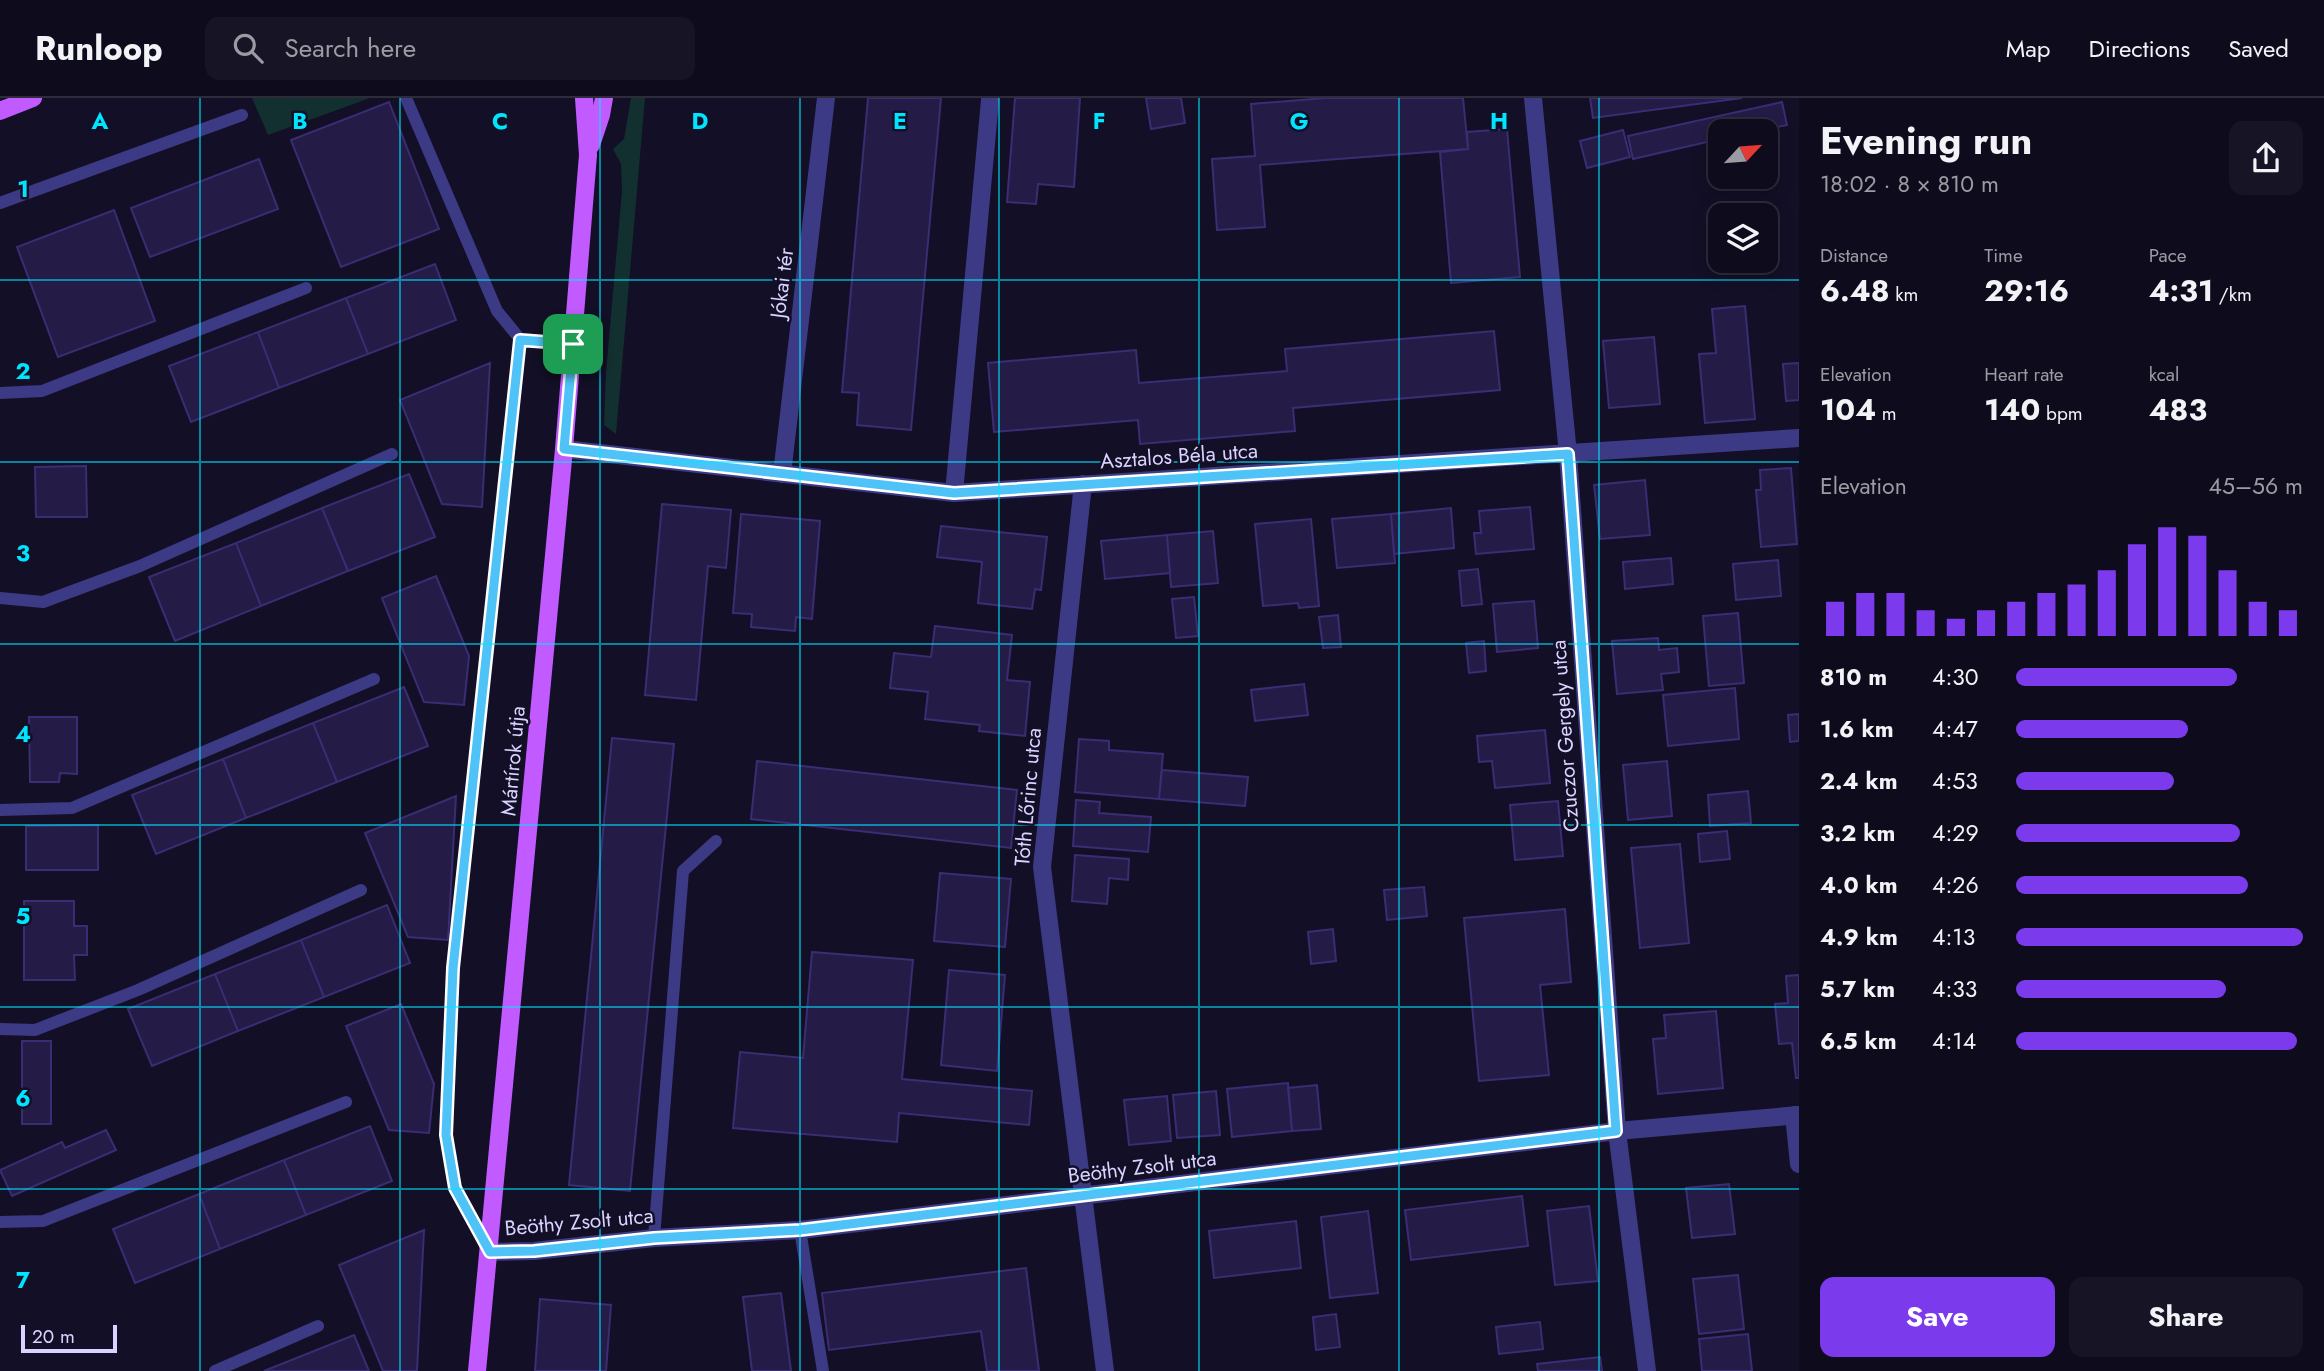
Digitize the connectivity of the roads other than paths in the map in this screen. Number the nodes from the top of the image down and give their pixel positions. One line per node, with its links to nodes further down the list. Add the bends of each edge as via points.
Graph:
1 (33, 98): 8 (main road)
2 (406, 98): 13 (lane, via 497,311)
3 (584, 98): 10 (main road, Mártírok útja)
4 (604, 98): 10 (main road, Mártírok útja)
5 (826, 98): 20 (street, Jókai tér)
6 (1533, 98): 19 (street, Czuczor Gergely utca)
7 (990, 100): 22 (street)
8 (0, 111)
9 (242, 115): 11 (lane)
10 (588, 155): 14 (main road, Mártírok útja)
11 (0, 203)
12 (306, 288): 15 (lane, via 43,391)
13 (520, 340): 14 (lane); 37 (lane, via 453,968 446,1135 455,1188)
14 (573, 344): 17 (main road, Mártírok útja)
15 (0, 393)
16 (1799, 438): 19 (street, Asztalos Béla utca)
17 (564, 449): 20 (street, Asztalos Béla utca); 37 (main road, Mártírok útja)
18 (392, 454): 23 (lane, via 140,566 43,602)
19 (1568, 454): 21 (street, Asztalos Béla utca); 31 (street, Czuczor Gergely utca)
20 (782, 474): 22 (street, Asztalos Béla utca)
21 (1083, 484): 22 (street, Asztalos Béla utca); 33 (street, Tóth Lőrinc utca, via 1042,867)
22 (954, 493)
23 (0, 598)
24 (374, 680): 25 (lane, via 72,808)
25 (0, 810)
26 (716, 841): 36 (lane, via 683,871)
27 (361, 890): 28 (lane, via 138,990 35,1030)
28 (0, 1028)
29 (346, 1102): 34 (lane, via 43,1222)
30 (1796, 1115): 31 (street, Beöthy Zsolt utca); 32 (street)
31 (1616, 1131): 33 (street, Beöthy Zsolt utca); 43 (street, Czuczor Gergely utca)
32 (1799, 1164)
33 (1084, 1197): 35 (street, Beöthy Zsolt utca); 42 (street, Tóth Lőrinc utca)
34 (0, 1222)
35 (800, 1230): 36 (street, Beöthy Zsolt utca); 41 (lane)
36 (654, 1238): 37 (street, Beöthy Zsolt utca)
37 (490, 1252): 40 (main road, Mártírok útja)
38 (318, 1326): 39 (lane)
39 (215, 1371)
40 (477, 1371)
41 (823, 1371)
42 (1105, 1371)
43 (1647, 1371)

